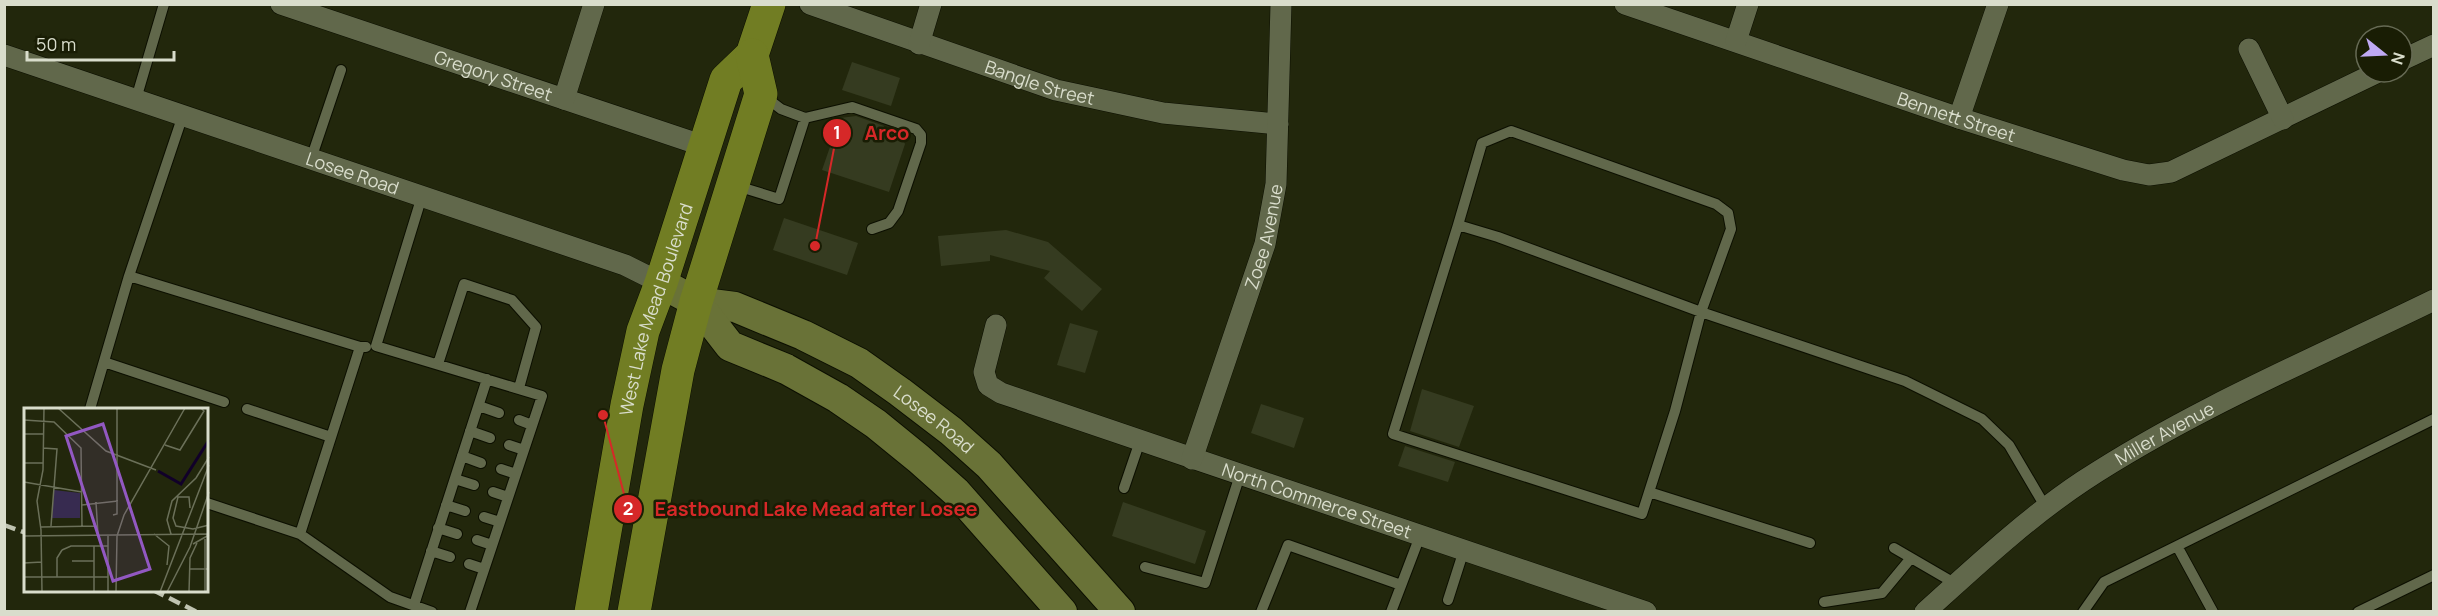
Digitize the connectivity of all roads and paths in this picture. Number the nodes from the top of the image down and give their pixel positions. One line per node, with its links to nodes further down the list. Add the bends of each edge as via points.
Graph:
1 (164, 4): 21 (lane)
2 (281, 4): 22 (street, Gregory Street)
3 (594, 4): 22 (street)
4 (769, 4): 17 (main road, West Lake Mead Boulevard)
5 (810, 4): 12 (street, Bangle Street)
6 (931, 4): 12 (street)
7 (1281, 4): 27 (street, Zoee Avenue)
8 (1625, 4): 11 (street, Bennett Street)
9 (1748, 4): 11 (street)
10 (1998, 4): 25 (street)
11 (1736, 41): 25 (street, Bennett Street)
12 (919, 44): 27 (street, Bangle Street, via 1056,90 1163,113)
13 (2433, 45): 15 (street)
14 (2249, 50): 26 (street)
15 (2414, 54)
16 (4, 55): 21 (street, Losee Road)
17 (752, 56): 20 (main road); 28 (main road, West Lake Mead Boulevard, via 726,80)
18 (341, 70): 29 (lane)
19 (2354, 84): 26 (street, Bennett Street)
20 (761, 94): 24 (lane, via 781,109); 30 (main road, West Lake Mead Boulevard)
21 (136, 99): 23 (street, Losee Road)
22 (564, 99): 28 (street, Gregory Street)
23 (183, 115): 29 (street, Losee Road); 34 (lane)
24 (805, 118): 30 (lane, via 779,199); 33 (lane, via 852,107 916,129 921,135 898,211 889,223)
25 (1959, 118): 26 (street, Bennett Street, via 2149,175 2171,172)
26 (2283, 119)
27 (1278, 124): 61 (street, Zoee Avenue, via 1276,184 1265,244)
28 (704, 146): 35 (main road, West Lake Mead Boulevard)
29 (311, 159): 31 (street, Losee Road)
30 (733, 185): 37 (main road, West Lake Mead Boulevard)
31 (422, 196): 35 (street, Losee Road, via 625,265); 40 (lane)
32 (1458, 225): 38 (lane); 38 (lane, via 1482,143 1511,131 1716,204 1728,213 1731,229); 70 (lane, via 1393,434 1642,513)
33 (872, 229)
34 (129, 276): 41 (lane); 42 (lane)
35 (661, 283): 37 (main road, Losee Road); 102 (main road, West Lake Mead Boulevard, via 643,331 627,405)
36 (2433, 300): 74 (street, Miller Avenue, via 2163,432)
37 (696, 302): 103 (main road, West Lake Mead Boulevard, via 678,370); 104 (main road, Losee Road, via 730,346 786,369 838,398 920,459 956,492); 105 (main road, Losee Road, via 735,307 802,335 859,363 900,392 989,465)
38 (1701, 312): 70 (lane); 74 (lane, via 1905,381 1982,419 2009,445)
39 (996, 325): 57 (street, North Commerce Street, via 984,372 988,385 1001,393)
40 (376, 346): 41 (lane); 43 (lane)
41 (360, 347): 55 (lane)
42 (104, 362): 46 (lane); 48 (lane)
43 (438, 364): 44 (lane); 45 (lane, via 464,284 512,300 536,327)
44 (487, 379): 45 (lane); 47 (lane)
45 (519, 388): 53 (lane, via 542,396)
46 (224, 402)
47 (479, 406): 50 (lane); 54 (lane)
48 (90, 408)
49 (247, 409): 55 (lane)
50 (499, 413)
51 (2433, 419): 85 (lane)
52 (519, 420): 53 (lane)
53 (532, 425): 59 (lane)
54 (470, 431): 56 (lane); 60 (lane)
55 (331, 437): 79 (lane)
56 (490, 438)
57 (1140, 441): 61 (street, North Commerce Street); 68 (lane)
58 (509, 445): 59 (lane)
59 (524, 450): 64 (lane)
60 (462, 456): 62 (lane); 66 (lane)
61 (1192, 459): 65 (street, North Commerce Street)
62 (481, 463)
63 (501, 469): 64 (lane)
64 (516, 474): 71 (lane)
65 (1240, 475): 81 (street, North Commerce Street); 92 (lane, via 1205,583)
66 (455, 478): 67 (lane); 73 (lane)
67 (474, 485)
68 (1124, 488)
69 (493, 492): 71 (lane)
70 (1649, 492): 83 (lane)
71 (508, 497): 77 (lane)
72 (208, 503): 79 (lane)
73 (446, 505): 75 (lane); 78 (lane)
74 (2046, 508): 95 (street, Miller Avenue)
75 (465, 511)
76 (484, 518): 77 (lane)
77 (500, 522): 84 (lane)
78 (438, 528): 80 (lane); 88 (lane)
79 (300, 534): 99 (lane, via 390,597)
80 (457, 534)
81 (1420, 536): 87 (street, North Commerce Street); 96 (lane)
82 (477, 540): 84 (lane)
83 (1810, 543)
84 (492, 545): 93 (lane)
85 (2177, 546): 110 (lane, via 2104,582); 111 (lane)
86 (1894, 548): 90 (lane)
87 (1464, 550): 97 (lane); 108 (street, North Commerce Street)
88 (431, 551): 89 (lane); 99 (lane)
89 (450, 557)
90 (1911, 558): 95 (lane); 98 (lane, via 1882,593)
91 (469, 564): 93 (lane)
92 (1144, 567)
93 (484, 569): 101 (lane)
94 (2433, 575): 112 (lane)
95 (1956, 584): 109 (street, Miller Avenue)
96 (1401, 585): 106 (lane, via 1288,545); 107 (lane)
97 (1448, 600)
98 (1824, 602)
99 (414, 605): 100 (lane)
100 (432, 612)
101 (470, 612)
102 (591, 612)
103 (634, 612)
104 (1062, 612)
105 (1120, 612)
106 (1261, 612)
107 (1390, 612)
108 (1646, 612)
109 (1925, 612)
110 (2083, 612)
111 (2213, 612)
112 (2358, 612)

